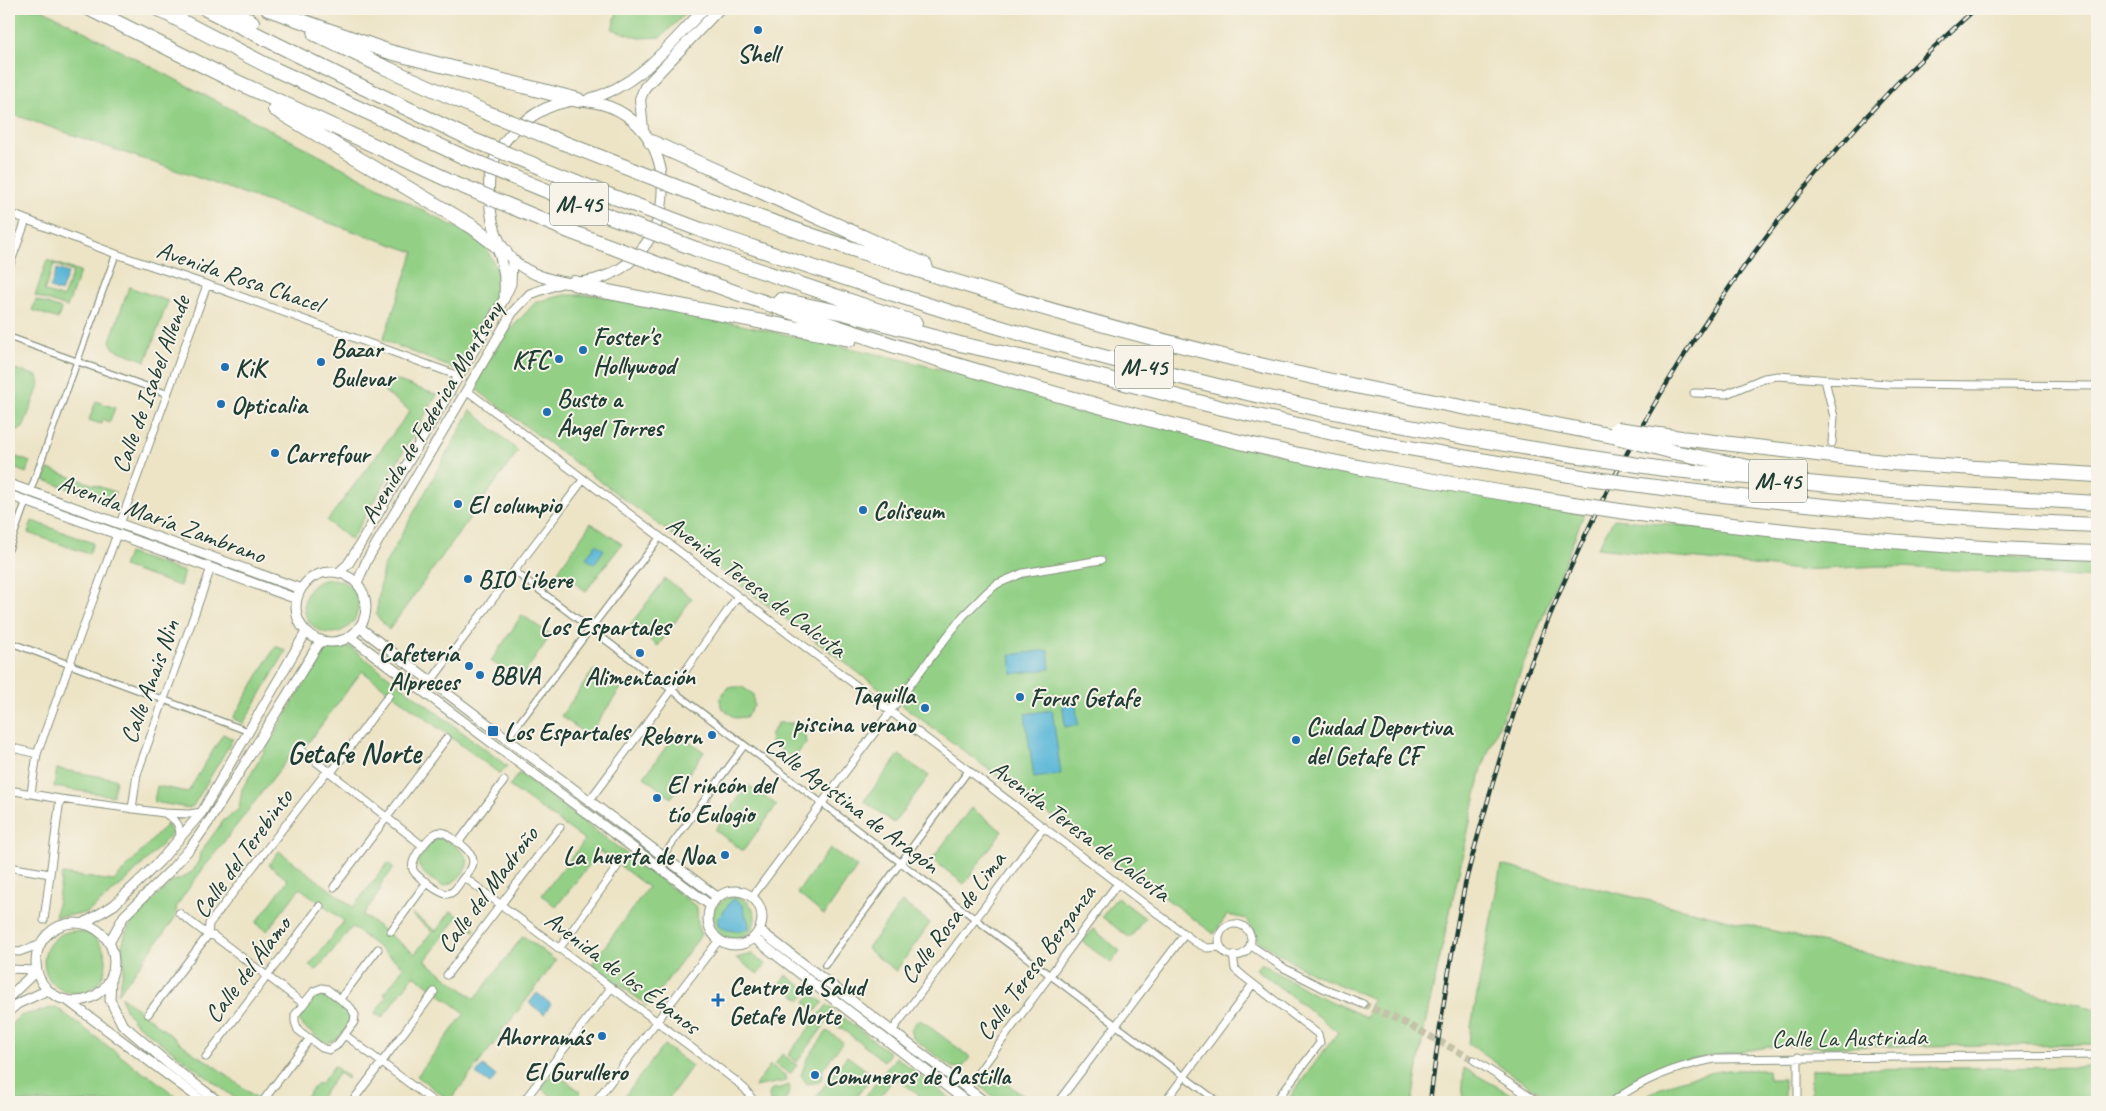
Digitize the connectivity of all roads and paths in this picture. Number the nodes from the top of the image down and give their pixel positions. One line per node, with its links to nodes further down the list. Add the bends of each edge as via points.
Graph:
1 (90, 9): 9 (highway)
2 (158, 9): 25 (highway, M-45, bridge, via 272,68 464,157 606,215 914,323)
3 (206, 9): 8 (highway, M-45)
4 (229, 9): 8 (highway, via 277,36)
5 (267, 9): 10 (highway, via 390,52); 20 (highway, bridge, via 485,112 710,200 833,244)
6 (704, 9): 10 (main road, via 636,77 617,90)
7 (719, 9): 11 (main road, via 645,87 640,99)
8 (293, 52): 37 (highway, M-45, bridge, via 473,140 606,194 701,230 1044,340 1220,387 1490,443 1664,468)
9 (222, 75): 14 (highway, via 473,228); 19 (highway, bridge, via 455,183 574,233)
10 (581, 100): 11 (main road, via 619,110 631,118); 14 (main road, via 552,105 532,116 508,136 494,159 488,184 491,215 496,239)
11 (647, 137): 17 (main road, via 662,174 663,199 658,224 646,245 624,265 599,280); 20 (highway, via 928,266)
12 (9, 213): 13 (street, Avenida Rosa Chacel)
13 (26, 220): 15 (street, Avenida Rosa Chacel); 16 (street)
14 (503, 251): 17 (main road, via 534,275); 21 (street); 21 (street, Avenida de Federica Montseny, via 511,284)
15 (116, 254): 18 (street, Avenida Rosa Chacel); 24 (street)
16 (9, 267)
17 (568, 283): 23 (highway); 29 (street, Avenida de Federica Montseny, via 530,294 519,303)
18 (207, 285): 26 (street, Avenida Rosa Chacel); 31 (street, Calle de Isabel Allende)
19 (729, 290): 23 (highway); 25 (highway, via 844,313)
20 (1007, 298): 32 (highway, via 1232,358 1352,385)
21 (504, 299): 26 (street, Avenida de Federica Montseny)
22 (9, 337): 24 (street)
23 (908, 351): 49 (highway, bridge, via 1216,437 1369,469 1573,504 1769,530 2017,551)
24 (77, 361): 31 (street); 38 (street)
25 (1043, 362): 42 (highway, M-45, bridge, via 1222,408 1373,442 1588,478)
26 (459, 376): 53 (street, Avenida de Federica Montseny, via 355,553)
27 (1824, 380): 28 (street, via 1887,384); 30 (street, via 1778,376 1764,378 1726,394); 33 (street, via 1834,417)
28 (2097, 386)
29 (466, 390): 35 (street, Avenida Teresa de Calcuta); 54 (street, Avenida de Federica Montseny, via 367,560)
30 (1694, 393)
31 (168, 394): 43 (street, Calle de Isabel Allende)
32 (1615, 433): 34 (highway, bridge, via 1892,463); 37 (highway, bridge, via 1674,452)
33 (1832, 443)
34 (2097, 475)
35 (583, 480): 47 (street, Avenida Teresa de Calcuta); 52 (street)
36 (9, 484): 38 (street, Avenida María Zambrano)
37 (1892, 491): 41 (highway, M-45)
38 (30, 492): 43 (street, Avenida María Zambrano)
39 (9, 495): 40 (street, Avenida María Zambrano)
40 (26, 501): 45 (street, Avenida María Zambrano); 48 (street)
41 (2097, 503)
42 (1881, 512): 44 (highway, M-45); 46 (highway, via 1957,526)
43 (120, 524): 55 (street, Avenida María Zambrano)
44 (2097, 524)
45 (117, 534): 51 (street, Avenida María Zambrano); 64 (street)
46 (2097, 534)
47 (660, 537): 56 (street, Avenida Teresa de Calcuta); 59 (street)
48 (9, 549)
49 (2097, 553)
50 (1101, 560): 69 (street, via 1023,573 997,584 963,616)
51 (211, 568): 57 (street, Avenida María Zambrano); 68 (street, Calle Anais Nin)
52 (514, 571): 59 (street, Calle Agustina de Aragón); 65 (street)
53 (338, 573): 54 (street); 55 (street, via 320,574 310,579)
54 (357, 583): 58 (street, via 365,600 364,618)
55 (301, 590): 57 (street)
56 (738, 596): 66 (street); 69 (street, Avenida Teresa de Calcuta)
57 (297, 599): 60 (street, via 298,620)
58 (359, 627): 61 (street); 65 (street)
59 (589, 629): 66 (street, Calle Agustina de Aragón); 72 (street)
60 (306, 632): 62 (street); 70 (street)
61 (350, 636): 62 (street, via 331,643); 106 (street)
62 (321, 640): 117 (street, via 210,820 170,871 124,916)
63 (9, 642): 64 (street)
64 (70, 665): 68 (street); 76 (street)
65 (431, 681): 72 (street)
66 (671, 691): 73 (street, Calle Agustina de Aragón); 83 (street)
67 (389, 695): 77 (street, Calle del Terebinto, via 332,770)
68 (163, 700): 70 (street); 85 (street, Calle Anais Nin, via 137,774)
69 (891, 712): 78 (street, Avenida Teresa de Calcuta); 84 (street)
70 (250, 732): 86 (street)
71 (447, 738): 88 (street)
72 (507, 739): 83 (street)
73 (744, 746): 84 (street, Calle Agustina de Aragón); 94 (street)
74 (9, 747): 76 (street)
75 (300, 749): 77 (street)
76 (37, 754): 81 (street)
77 (328, 770): 88 (street); 115 (street, Calle del Terebinto, via 211,922)
78 (969, 770): 90 (street, Avenida Teresa de Calcuta); 95 (street)
79 (504, 781): 92 (street)
80 (9, 790): 81 (street)
81 (31, 793): 82 (street)
82 (60, 800): 85 (street); 98 (street)
83 (589, 801): 94 (street)
84 (821, 804): 95 (street, Calle Agustina de Aragón); 104 (street)
85 (132, 809): 87 (street)
86 (202, 812): 87 (street); 91 (street)
87 (164, 813): 91 (street, via 176,820)
88 (386, 818): 93 (street); 102 (street)
89 (560, 827): 105 (street, Calle del Madroño)
90 (1044, 827): 101 (street, Avenida Teresa de Calcuta); 110 (street, Calle Rosa de Lima)
91 (180, 838): 111 (street, via 114,905)
92 (458, 843): 93 (street, via 440,832 432,835); 99 (street, via 473,859)
93 (423, 846): 100 (street, via 413,859 413,866 416,874)
94 (663, 856): 103 (street)
95 (900, 863): 110 (street, Calle Agustina de Aragón); 125 (street)
96 (9, 867): 98 (street)
97 (617, 868): 122 (street)
98 (50, 874): 109 (street)
99 (464, 877): 100 (street, via 447,894); 105 (street, Avenida de los Ébanos)
100 (427, 882): 112 (street)
101 (1118, 883): 114 (street, Avenida Teresa de Calcuta); 128 (street, Calle Teresa Berganza)
102 (334, 887)
103 (717, 897): 104 (street, via 735,891); 106 (street)
104 (752, 897): 113 (street, via 762,914)
105 (501, 905): 122 (street, Avenida de los Ébanos); 130 (street, Calle del Madroño)
106 (710, 905): 116 (street, via 709,928)
107 (320, 906): 129 (street, Calle del Álamo)
108 (179, 913): 115 (street)
109 (44, 920)
110 (975, 920): 128 (street, Calle Agustina de Aragón); 145 (street, Calle Rosa de Lima)
111 (84, 923): 117 (street, via 103,934); 118 (street, via 70,922 58,926)
112 (391, 931)
113 (757, 934): 116 (street, via 741,945); 145 (street); 163 (street)
114 (1185, 934): 120 (street, Avenida Teresa de Calcuta, via 1207,948); 144 (street)
115 (208, 935): 129 (street, via 214,936); 142 (street, Calle del Terebinto)
116 (719, 940): 143 (street)
117 (109, 943): 131 (street, via 114,960)
118 (39, 945): 123 (street, via 19,952); 127 (street)
119 (1250, 945): 120 (street, via 1244,926 1234,924 1221,932); 124 (street, via 1243,953); 140 (street, via 1284,968)
120 (1221, 947): 124 (street)
121 (378, 949): 137 (street)
122 (559, 949): 133 (street, Avenida de los Ébanos)
123 (9, 951)
124 (1233, 955): 132 (street, via 1235,969)
125 (825, 965)
126 (9, 969): 127 (street)
127 (36, 970): 134 (street); 136 (street)
128 (1049, 975): 144 (street, Calle Agustina de Aragón); 154 (street, Calle Teresa Berganza)
129 (267, 976): 139 (street); 149 (street, Calle del Álamo)
130 (447, 976)
131 (111, 977): 138 (street, via 93,996); 157 (street, via 110,1000 122,1024)
132 (1253, 984): 153 (street); 168 (street, via 1318,1034 1320,1043)
133 (611, 988): 143 (street, Avenida de los Ébanos); 160 (street)
134 (48, 990): 138 (street); 141 (street)
135 (434, 992): 152 (street)
136 (9, 997)
137 (340, 999): 139 (street, via 322,988 314,991); 146 (street, via 355,1015)
138 (67, 1000): 156 (street)
139 (304, 1004): 147 (street, via 295,1022 298,1030)
140 (1363, 1004)
141 (9, 1011)
142 (148, 1014)
143 (657, 1022): 161 (street); 162 (street, Avenida de los Ébanos, via 736,1081)
144 (1116, 1026): 153 (street, Calle Agustina de Aragón); 165 (street)
145 (892, 1031): 154 (street)
146 (345, 1035): 147 (street, via 329,1050); 152 (street)
147 (310, 1038): 155 (street)
148 (2097, 1055): 150 (street, Calle La Austriada)
149 (206, 1057)
150 (1798, 1058): 170 (street, Calle La Austriada, via 1714,1059 1686,1065 1648,1079); 171 (street)
151 (1474, 1060): 169 (street)
152 (382, 1063): 158 (street); 159 (street)
153 (1185, 1076): 166 (street); 167 (street, Calle Agustina de Aragón)
154 (967, 1088): 164 (street)
155 (263, 1101)
156 (204, 1102)
157 (219, 1102)
158 (352, 1102)
159 (434, 1102)
160 (523, 1102)
161 (595, 1102)
162 (754, 1102)
163 (967, 1102)
164 (985, 1102)
165 (1058, 1102)
166 (1165, 1102)
167 (1218, 1102)
168 (1275, 1102)
169 (1538, 1102)
170 (1612, 1102)
171 (1798, 1102)

